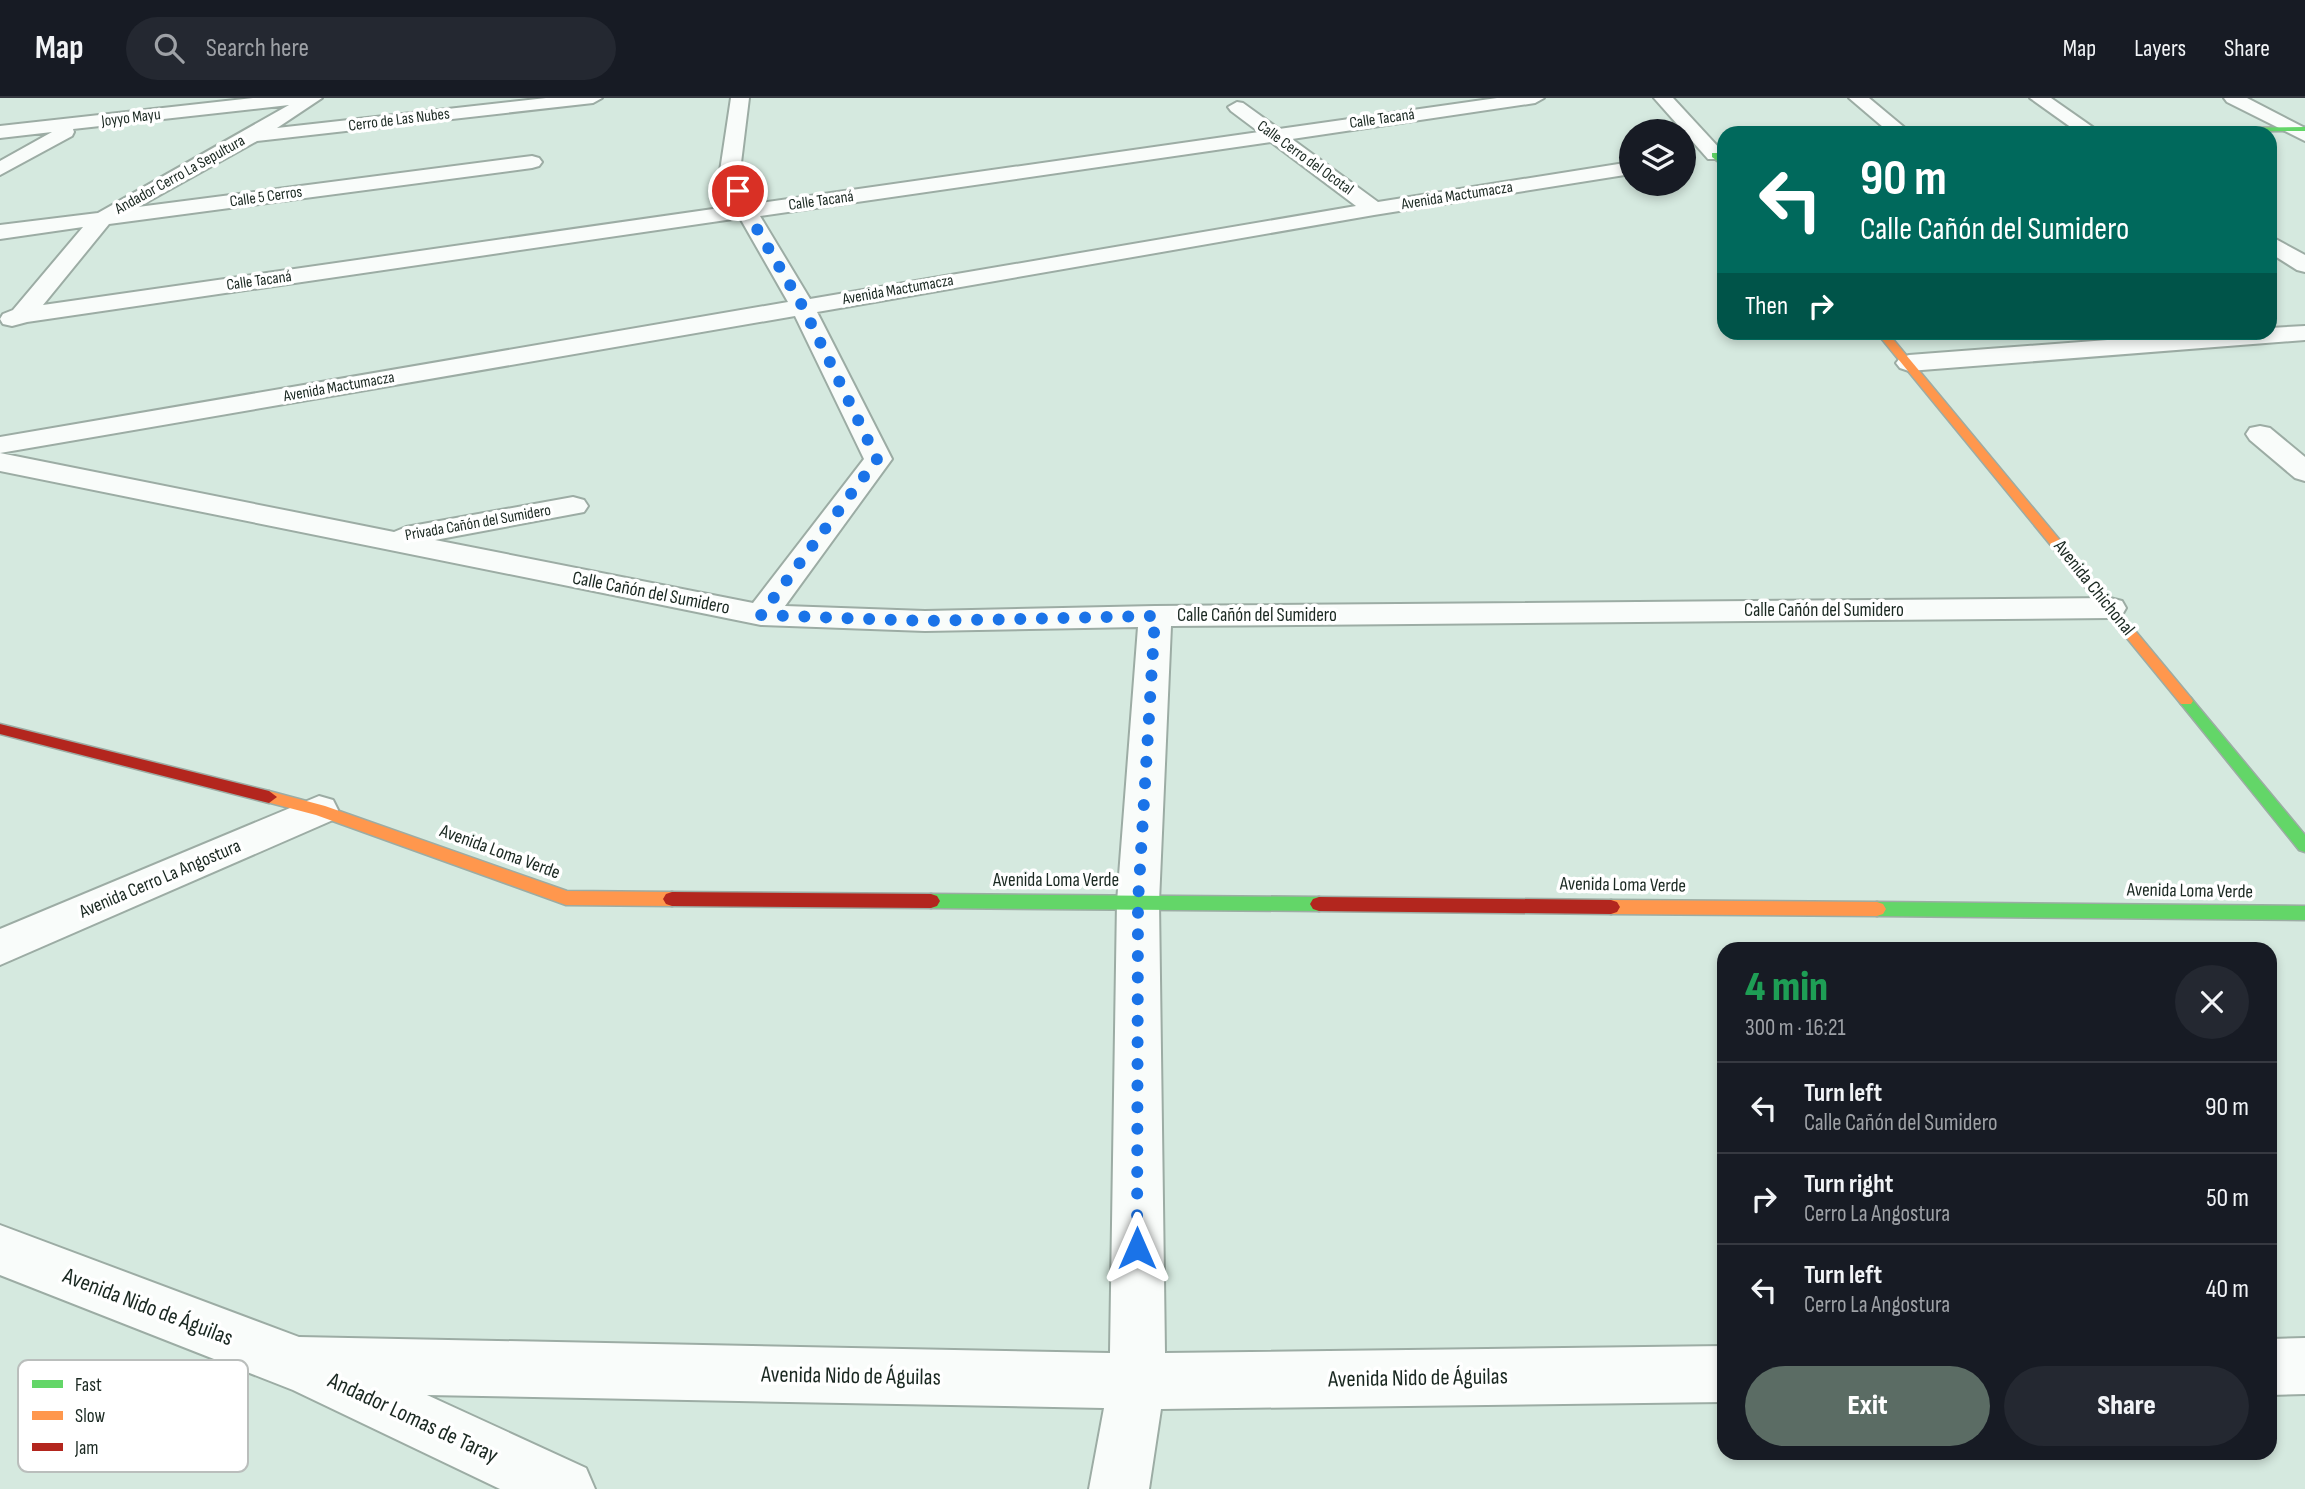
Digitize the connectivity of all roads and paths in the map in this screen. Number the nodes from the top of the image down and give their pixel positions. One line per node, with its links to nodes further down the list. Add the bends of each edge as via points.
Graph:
1 (303, 98): 11 (street, Joyyo Mayu)
2 (313, 98): 18 (street, Andador Cerro La Sepultura)
3 (593, 98): 18 (street, Cerro de Las Nubes)
4 (740, 98): 26 (street, via 730,171)
5 (1535, 98): 17 (street, Calle Tacaná)
6 (1663, 98): 19 (street)
7 (1858, 98): 12 (street)
8 (2039, 98): 13 (street)
9 (2233, 98): 15 (street)
10 (1237, 107): 17 (street, Calle Cerro del Ocotal)
11 (77, 125): 16 (street, Joyyo Mayu); 23 (street)
12 (1893, 126)
13 (2082, 126)
14 (2277, 131): 15 (street)
15 (2301, 131)
16 (0, 132)
17 (1272, 134): 25 (street, Calle Cerro del Ocotal); 26 (street, Calle Tacaná)
18 (248, 138): 27 (street, Andador Cerro La Sepultura)
19 (1717, 153)
20 (1717, 157): 21 (street)
21 (1696, 158)
22 (532, 162): 27 (street, Calle 5 Cerros)
23 (0, 169)
24 (1619, 170): 25 (street, Avenida Mactumacza)
25 (1374, 209): 31 (street, Avenida Mactumacza)
26 (747, 212): 31 (street); 32 (street, Calle Tacaná)
27 (102, 219): 28 (street, Calle 5 Cerros); 32 (street, Andador Cerro La Sepultura)
28 (0, 232)
29 (2277, 247): 30 (street)
30 (2305, 265)
31 (803, 307): 40 (street, Avenida Mactumacza); 46 (street, via 877,459)
32 (22, 315): 33 (street)
33 (0, 323)
34 (2305, 333): 35 (street)
35 (2277, 334)
36 (1888, 340): 38 (street, Avenida Chichonal)
37 (2152, 340): 38 (street)
38 (1909, 363): 45 (street, Avenida Chichonal)
39 (2305, 434): 42 (street, via 2260,434)
40 (0, 445)
41 (0, 462): 44 (street, Calle Cañón del Sumidero)
42 (2305, 472)
43 (573, 506): 44 (street, Privada Cañón del Sumidero)
44 (383, 540): 46 (street, Calle Cañón del Sumidero)
45 (2110, 608): 47 (street, Calle Cañón del Sumidero); 50 (street, Avenida Chichonal)
46 (761, 615): 47 (street, Calle Cañón del Sumidero, via 925,621)
47 (1155, 616): 51 (street)
48 (0, 729): 49 (street, Avenida Loma Verde)
49 (319, 810): 51 (street, Avenida Loma Verde, via 566,898); 53 (street, Avenida Cerro La Angostura)
50 (2305, 845)
51 (1138, 902): 52 (street, Avenida Loma Verde); 59 (street)
52 (2305, 913)
53 (0, 948)
54 (0, 1250): 55 (street, Avenida Nido de Águilas)
55 (299, 1365): 59 (street, Avenida Nido de Águilas); 60 (street, Andador Lomas de Taray)
56 (2305, 1366): 57 (street)
57 (2277, 1367)
58 (1717, 1374): 59 (street, Avenida Nido de Águilas)
59 (1137, 1381): 61 (street)
60 (565, 1489)
61 (1119, 1489)

